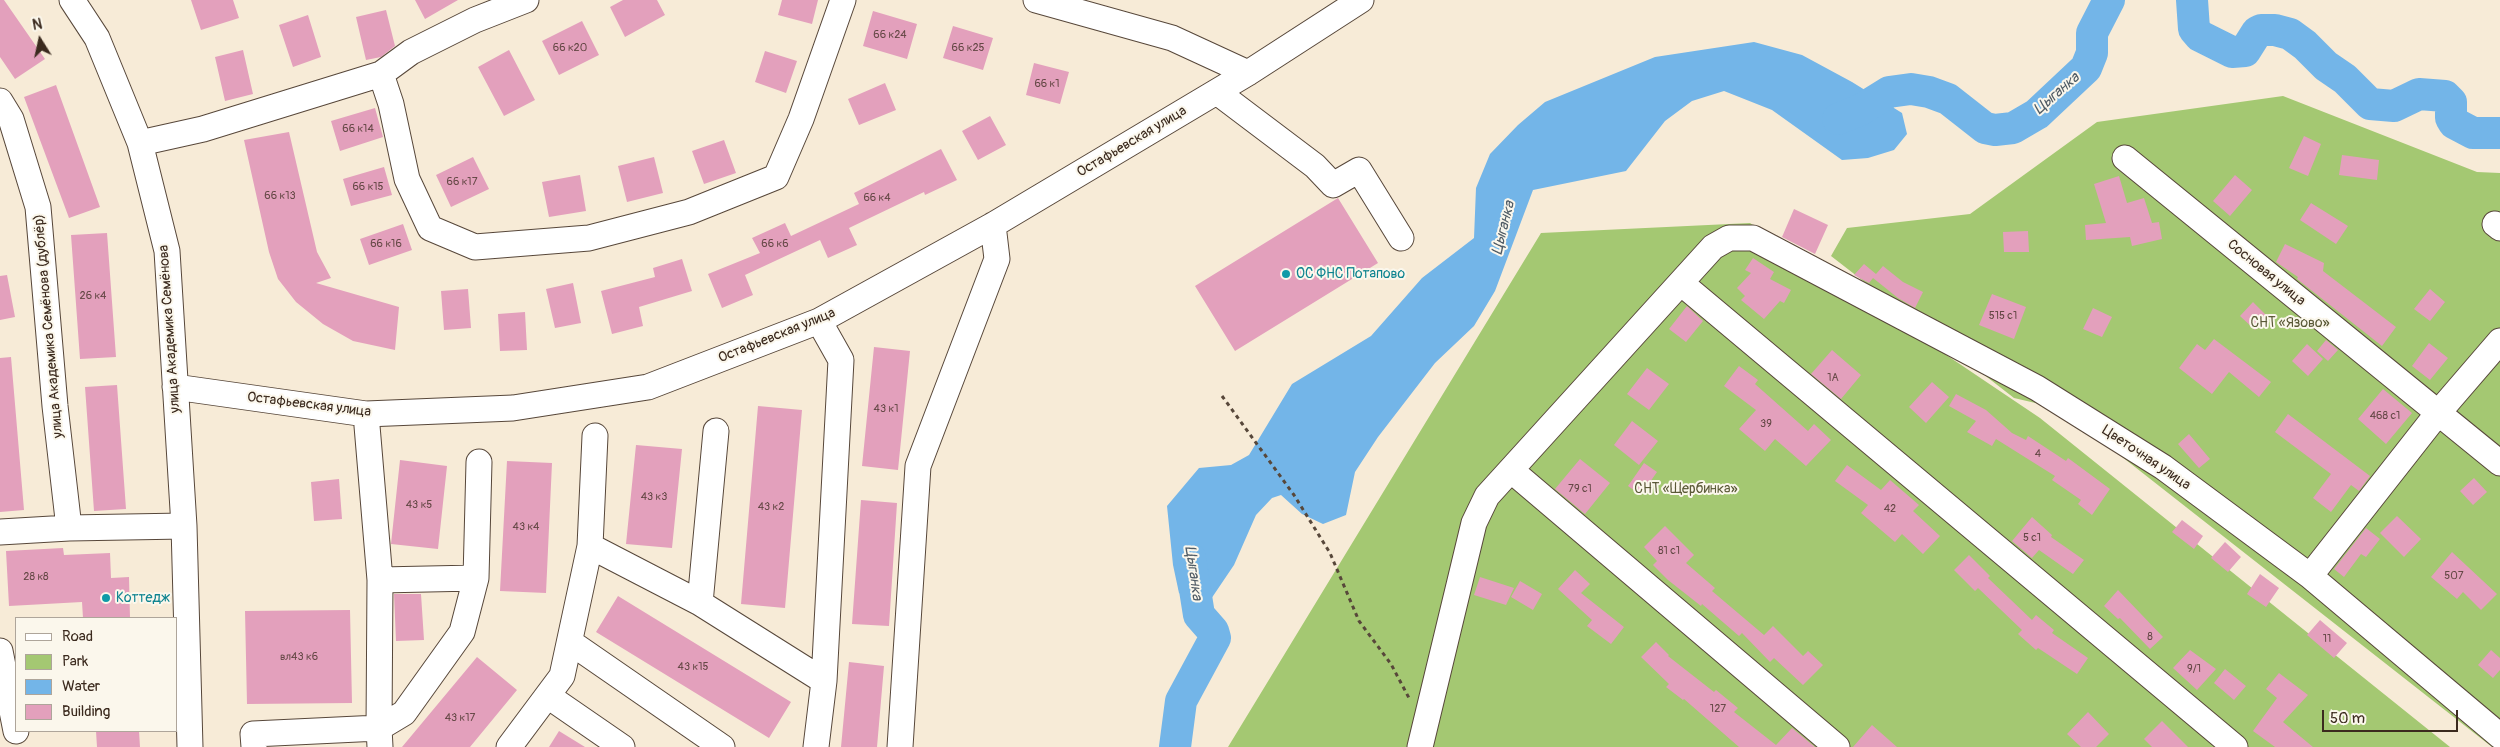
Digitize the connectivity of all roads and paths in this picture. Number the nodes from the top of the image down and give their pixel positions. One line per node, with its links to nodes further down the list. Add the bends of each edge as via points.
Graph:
1 (72, 0): 10 (street, улица Академика Семёнова, via 97,38)
2 (526, 0): 7 (street, via 475,20 411,52)
3 (843, 0): 7 (street, via 801,119 776,176 689,212 589,238 475,246 430,228 407,180 391,104)
4 (1036, 0): 6 (street, via 1172,38)
5 (1361, 0): 6 (street, Остафьевская улица)
6 (1248, 73): 8 (street, Остафьевская улица)
7 (381, 74): 10 (street, via 203,129)
8 (1217, 92): 12 (street, Остафьевская улица); 13 (street, via 1315,166 1333,185 1359,170)
9 (0, 101): 27 (street, улица Академика Семёнова (дублёр), via 11,119 38,207)
10 (140, 143): 17 (street, улица Академика Семёнова, via 167,252)
11 (2126, 158): 19 (street, Сосновая улица)
12 (993, 225): 15 (street, Остафьевская улица); 50 (street, via 997,259 918,466)
13 (1401, 238)
14 (1681, 283): 25 (street); 30 (street, Цветочная улица, via 1713,247 1729,238 1753,238 2037,388 2163,467); 52 (street)
15 (819, 322): 20 (street, Остафьевская улица, via 648,387 513,408); 36 (street, via 841,360)
16 (2500, 341): 19 (street)
17 (175, 386): 20 (street, Остафьевская улица); 26 (street, улица Академика Семёнова)
18 (1222, 396): 42 (path, via 1330,553 1360,621 1391,664)
19 (2438, 413): 24 (street, Сосновая улица); 30 (street)
20 (366, 414): 32 (street)
21 (716, 431): 33 (street)
22 (595, 436): 29 (street)
23 (478, 462): 31 (street)
24 (2500, 463)
25 (1512, 470): 42 (street, via 1487,496 1474,523); 51 (street)
26 (184, 526): 27 (street); 44 (street)
27 (69, 528): 28 (street)
28 (0, 532)
29 (590, 546): 33 (street); 34 (street)
30 (2310, 576): 40 (street, Цветочная улица)
31 (476, 578): 32 (street); 41 (street, via 462,632 404,713)
32 (380, 580): 41 (street)
33 (700, 603): 36 (street)
34 (570, 642): 37 (street, via 562,676); 48 (street)
35 (0, 651): 38 (street)
36 (824, 681): 49 (street)
37 (548, 696): 46 (street); 47 (street)
38 (15, 726)
39 (16, 732): 43 (street)
40 (2500, 736)
41 (379, 737): 45 (street, via 253,734)
42 (1423, 737)
43 (20, 747)
44 (190, 747)
45 (254, 747)
46 (509, 747)
47 (622, 747)
48 (722, 747)
49 (816, 747)
50 (900, 747)
51 (1837, 747)
52 (2235, 747)

